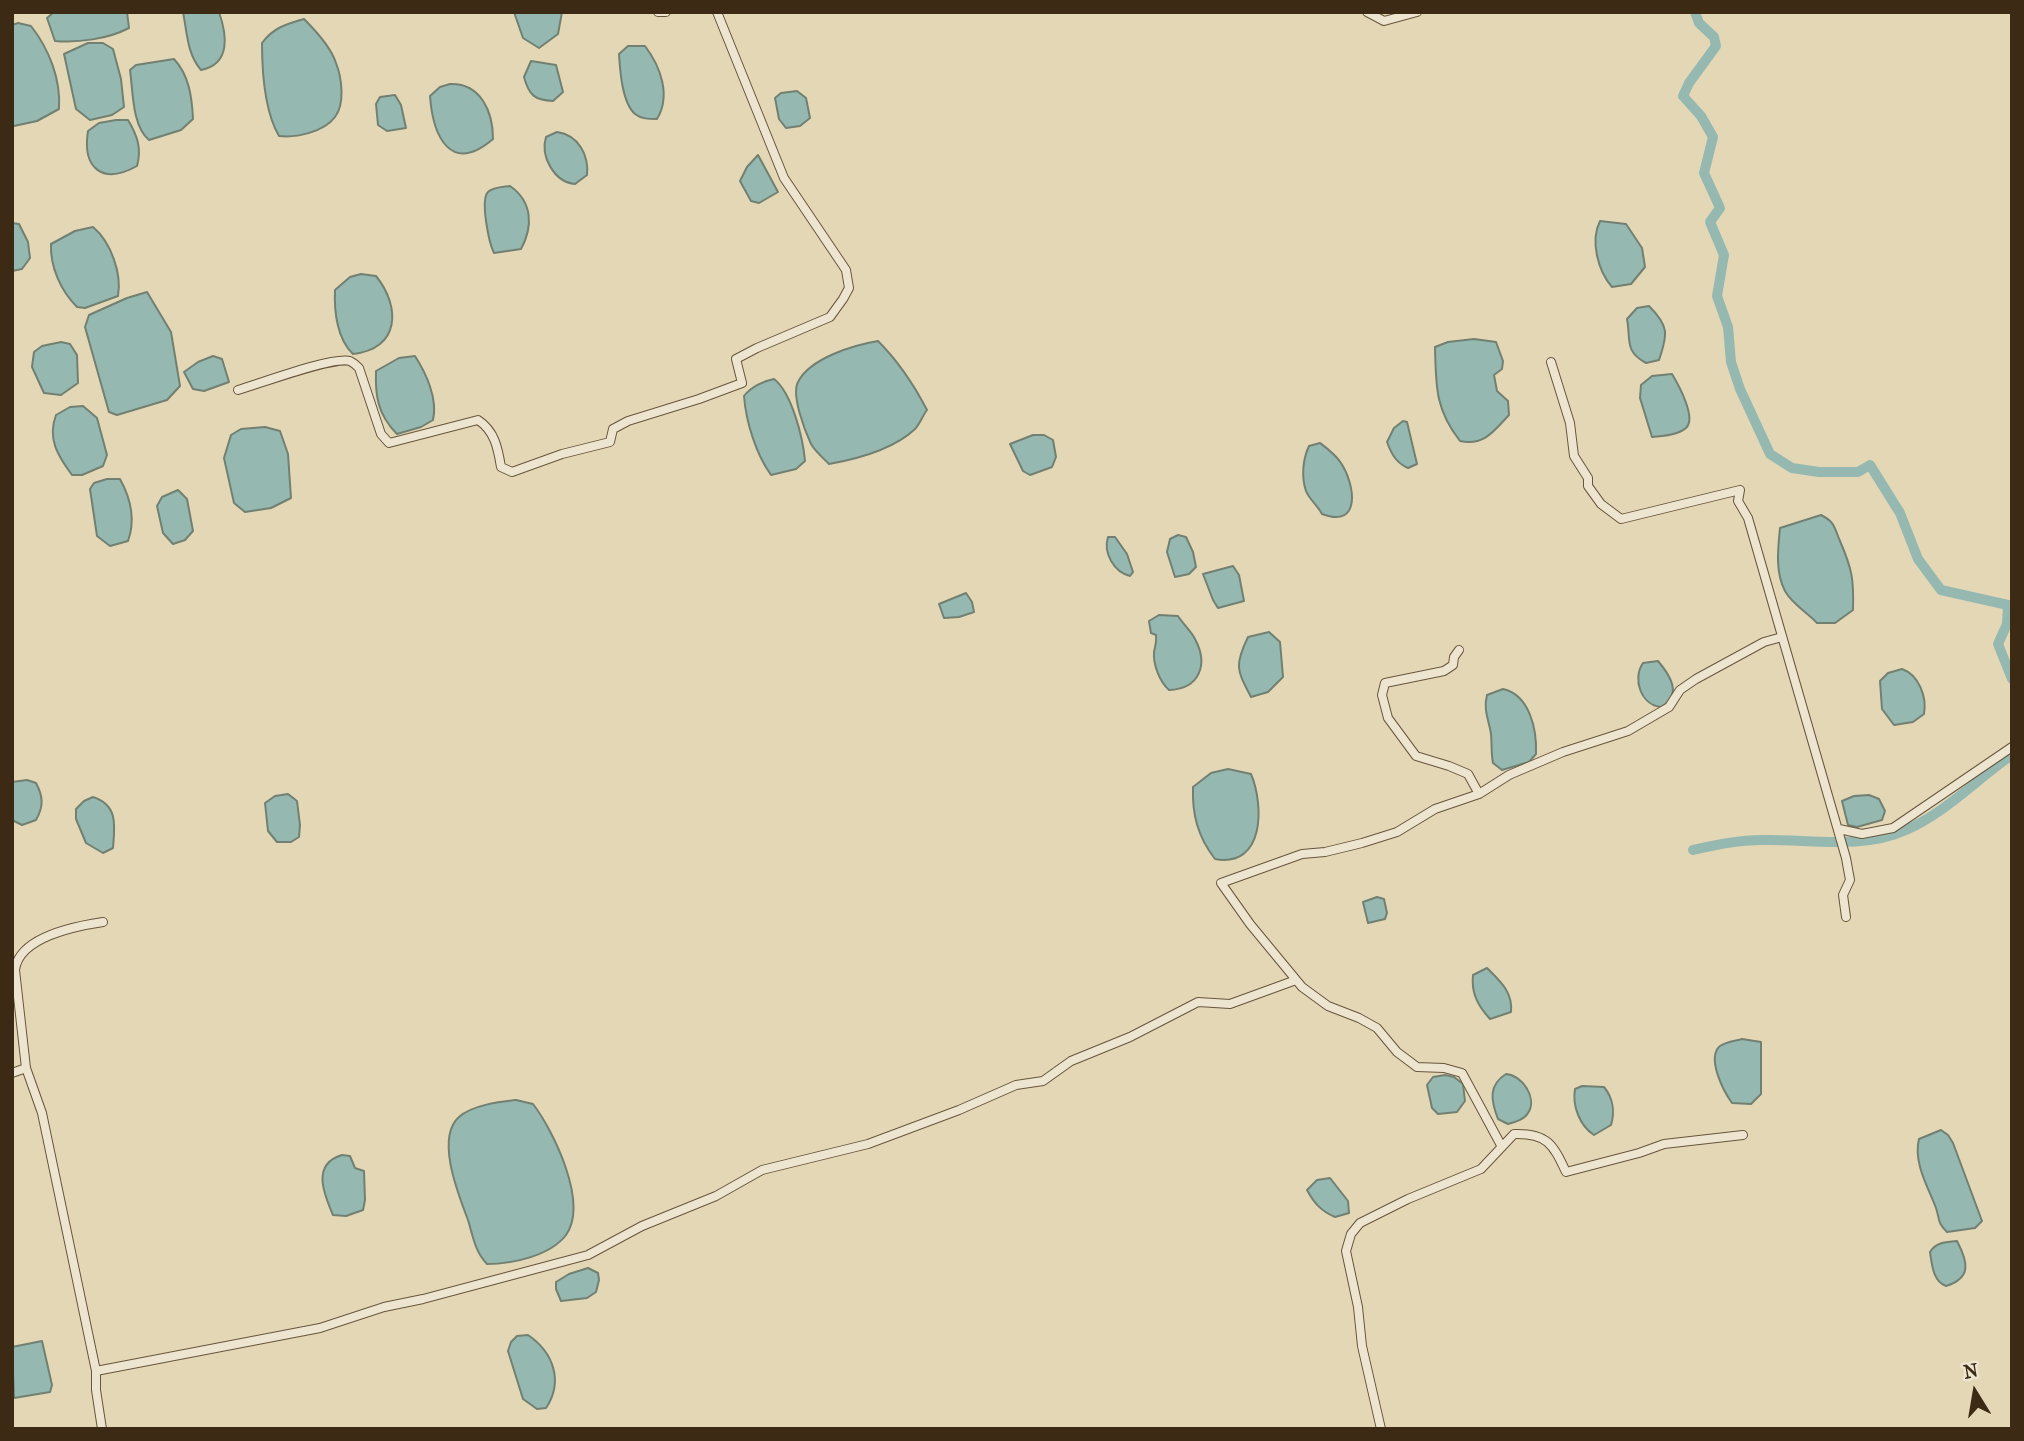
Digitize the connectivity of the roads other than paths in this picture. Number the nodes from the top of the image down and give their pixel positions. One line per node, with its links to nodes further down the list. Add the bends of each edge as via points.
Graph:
1 (657, 12): 2 (street)
2 (666, 12)
3 (717, 12): 7 (street, via 784,178 846,270 849,288 830,317 736,359 742,383 628,421 614,429 610,442 512,472 501,467 497,444 478,420 388,443 359,368 351,361 338,360)
4 (1367, 12): 5 (street, via 1384,21)
5 (1417, 12)
6 (1551, 362): 8 (street, via 1570,423 1574,456 1601,504 1621,519 1741,490 1738,501 1748,518)
7 (238, 390)
8 (1782, 637): 11 (street, via 1720,664 1681,690 1669,707 1628,731 1563,752 1509,775); 12 (street)
9 (1460, 650): 11 (street, via 1453,665 1444,671 1385,683 1382,695 1388,718 1416,756 1468,775)
10 (2012, 747): 12 (street, via 1893,828 1862,834)
11 (1479, 794): 15 (street, via 1435,809 1397,832 1302,854 1222,883)
12 (1839, 829): 13 (street, via 1850,880 1843,895)
13 (1846, 917)
14 (103, 922): 16 (street, via 50,934 16,960)
15 (1296, 980): 19 (street, via 1328,1006 1377,1028 1417,1067 1462,1073); 20 (street, via 1230,1004 1198,1002 1071,1061 1043,1080 1016,1085 868,1144 762,1171 588,1255 320,1328)
16 (26, 1068): 17 (street); 20 (street, via 42,1113)
17 (12, 1073)
18 (1743, 1135): 19 (street, via 1664,1144 1566,1172 1555,1148 1534,1133 1514,1133)
19 (1502, 1146): 22 (street, via 1481,1169 1360,1223 1352,1234 1346,1251)
20 (96, 1371): 21 (street)
21 (102, 1429)
22 (1381, 1429)

